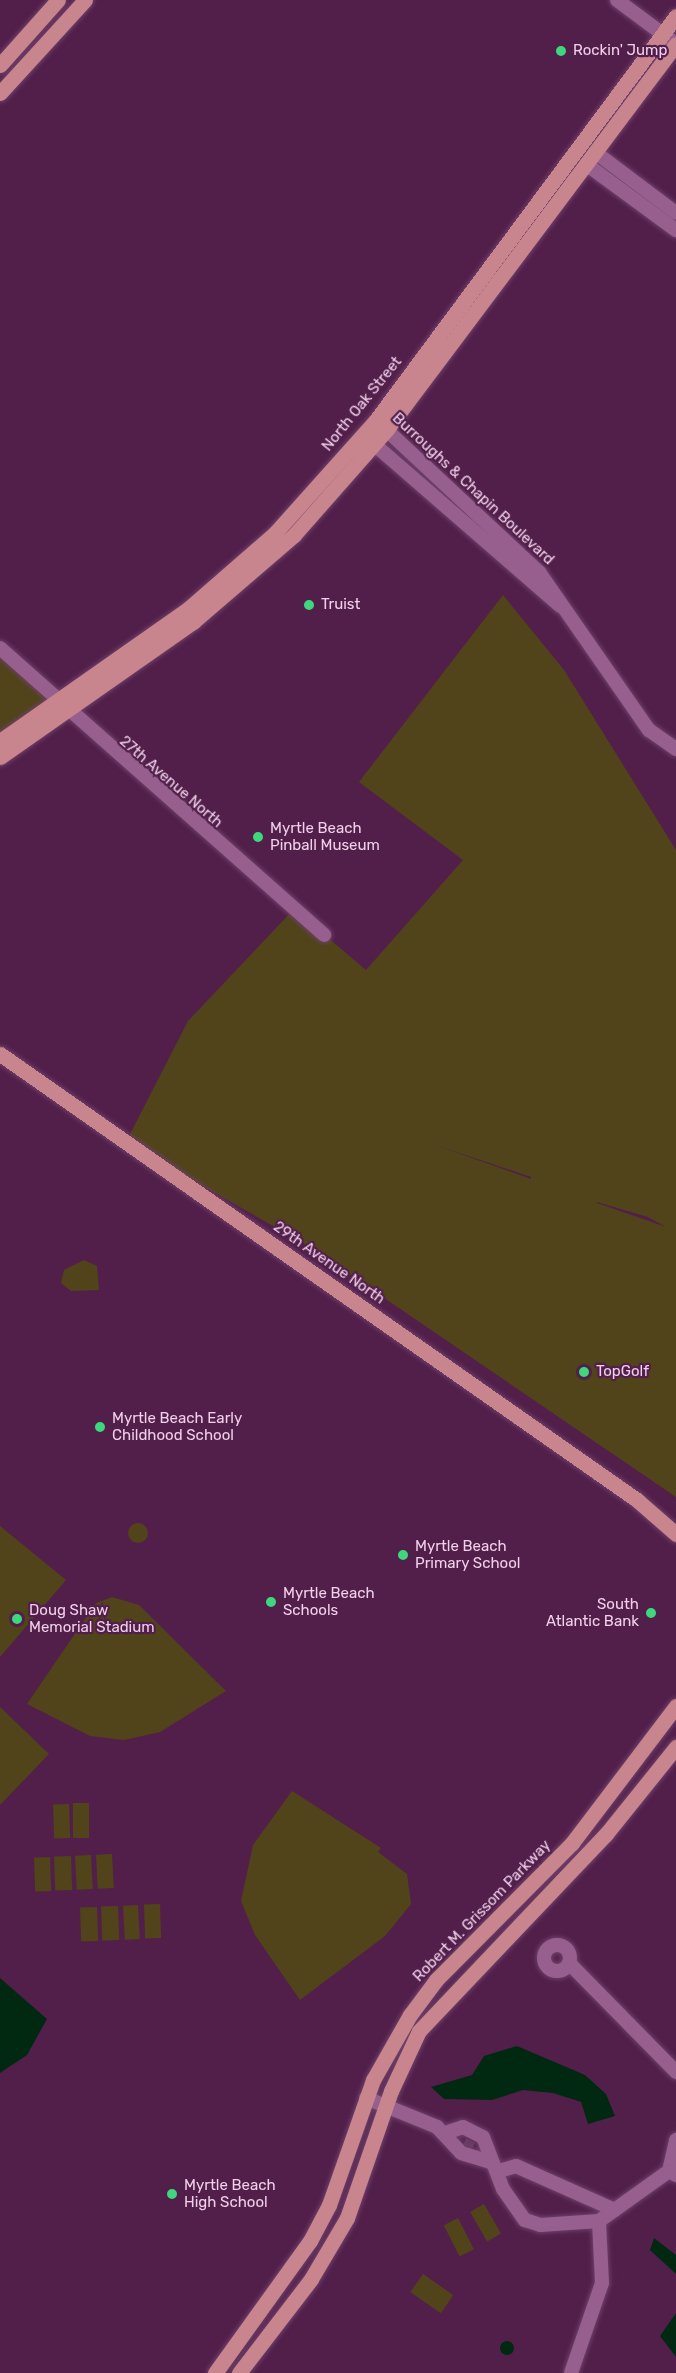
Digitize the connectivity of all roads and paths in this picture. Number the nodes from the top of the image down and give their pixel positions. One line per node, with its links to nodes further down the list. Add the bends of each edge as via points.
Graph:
1 (58, 0): 7 (main road)
2 (85, 0): 8 (main road)
3 (617, 0): 5 (street)
4 (676, 16): 5 (main road, North Oak Street)
5 (663, 34): 6 (street); 12 (main road, North Oak Street)
6 (676, 44): 9 (main road, North Oak Street)
7 (0, 65)
8 (3, 84)
9 (590, 158): 10 (street); 11 (street); 12 (main road, North Oak Street)
10 (676, 213)
11 (676, 230)
12 (382, 424): 13 (main road, North Oak Street); 14 (street, Burroughs & Chapin Boulevard, via 539,572)
13 (368, 439): 14 (street, Burroughs & Chapin Boulevard, via 539,593); 16 (main road, North Oak Street, via 294,535 193,622)
14 (567, 611): 18 (street, Burroughs & Chapin Boulevard, via 649,730)
15 (0, 648): 16 (street, 27th Avenue North)
16 (60, 705): 17 (main road, North Oak Street); 19 (main road, North Oak Street); 20 (street, 27th Avenue North)
17 (0, 741)
18 (676, 749)
19 (0, 758)
20 (324, 935)
21 (0, 1054): 22 (main road, 29th Avenue North)
22 (637, 1500): 23 (main road, 29th Avenue North); 24 (main road, 29th Avenue North)
23 (676, 1521)
24 (676, 1534)
25 (676, 1706): 29 (main road, Robert M. Grissom Parkway, via 572,1843 436,1980)
26 (676, 1747): 30 (main road, via 606,1834 447,1995 419,2031)
27 (569, 1963): 28 (street)
28 (676, 2072)
29 (366, 2098): 30 (street); 38 (main road, Robert M. Grissom Parkway, via 329,2205 310,2241)
30 (386, 2106): 31 (street); 39 (main road, via 347,2217 311,2279)
31 (458, 2138): 33 (street); 33 (street, via 468,2129); 34 (street); 34 (street)
32 (676, 2140): 35 (street)
33 (488, 2146): 34 (street)
34 (490, 2165): 36 (street, via 516,2166); 37 (street, via 525,2220 540,2225)
35 (672, 2173): 36 (street)
36 (615, 2210): 37 (street)
37 (599, 2221): 40 (street, via 602,2283)
38 (215, 2373)
39 (239, 2373)
40 (571, 2373)

